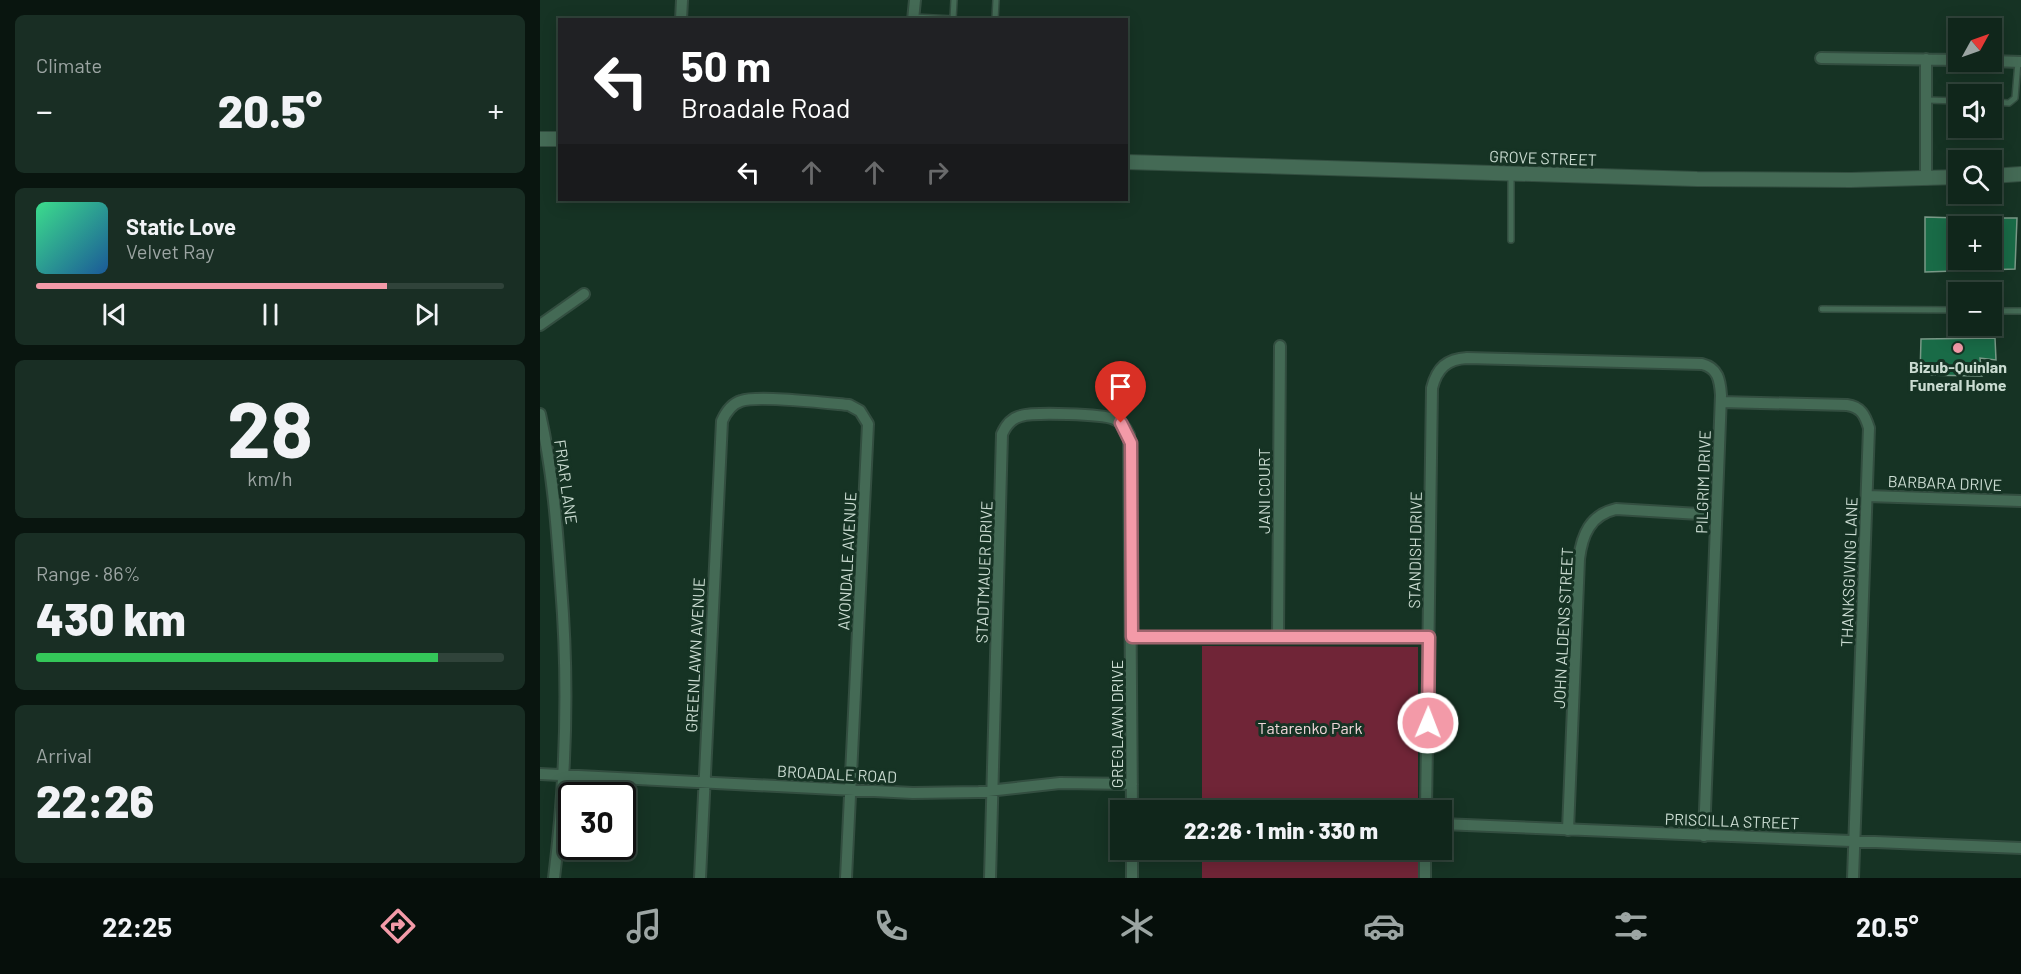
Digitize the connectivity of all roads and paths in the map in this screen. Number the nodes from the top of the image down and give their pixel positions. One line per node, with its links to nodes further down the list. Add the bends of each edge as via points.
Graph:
1 (682, 0): 5 (street)
2 (915, 0): 6 (street)
3 (954, 0): 7 (lane)
4 (996, 0): 8 (lane)
5 (681, 18)
6 (914, 18)
7 (953, 18)
8 (995, 18)
9 (1821, 58): 10 (street)
10 (1926, 59): 11 (street); 14 (street)
11 (1948, 60)
12 (2002, 61): 13 (street)
13 (2020, 62): 16 (lane, via 2015,98)
14 (1927, 100): 15 (lane); 24 (street)
15 (1948, 101)
16 (2002, 103)
17 (540, 139): 18 (street)
18 (558, 140)
19 (1128, 162): 20 (street, GROVE STREET)
20 (1511, 174): 24 (street, GROVE STREET, via 1696,179); 25 (lane)
21 (2021, 174): 22 (street)
22 (2002, 175)
23 (1948, 177): 24 (street, GROVE STREET)
24 (1926, 178)
25 (1511, 240)
26 (584, 294): 31 (street)
27 (1822, 309): 28 (lane)
28 (1948, 310)
29 (2002, 310): 30 (lane)
30 (2021, 311)
31 (540, 325)
32 (1280, 346): 42 (street, JANI COURT)
33 (1477, 358): 34 (street, PILGRIM DRIVE, via 1702,364 1718,375); 43 (street, STANDISH DRIVE, via 1453,358 1444,364 1432,388)
34 (1721, 402): 38 (street, THANKSGIVING LANE, via 1847,405 1859,409 1869,428); 40 (street, PILGRIM DRIVE)
35 (540, 414): 45 (street, FRIAR LANE, via 550,457 565,621)
36 (721, 434): 46 (street, GREENLAWN AVENUE); 48 (street, AVONDALE AVENUE, via 726,413 744,400 849,405 860,411 868,424)
37 (1131, 458): 41 (street, GREGLAWN DRIVE); 49 (street, STADTMAUER DRIVE, via 1126,428 1114,418 1029,414 1011,421 1002,434)
38 (1867, 496): 39 (street, BARBARA DRIVE); 55 (street, THANKSGIVING LANE)
39 (2021, 501)
40 (1716, 515): 53 (street, JOHN ALDENS STREET, via 1616,509 1604,512 1586,530 1579,559); 54 (street, PILGRIM DRIVE)
41 (1132, 637): 42 (street); 47 (street, GREGLAWN DRIVE)
42 (1278, 637): 43 (street)
43 (1429, 637): 51 (street, STANDISH DRIVE)
44 (540, 774): 45 (street, BROADALE ROAD)
45 (564, 774): 46 (street, BROADALE ROAD); 59 (street, FRIAR LANE)
46 (704, 782): 48 (street, BROADALE ROAD); 60 (street, GREENLAWN AVENUE)
47 (1132, 784): 49 (street, BROADALE ROAD, via 1060,783); 50 (street, GREGLAWN DRIVE)
48 (850, 789): 49 (street, BROADALE ROAD, via 913,793); 61 (street, AVONDALE AVENUE)
49 (993, 790): 62 (street, STADTMAUER DRIVE)
50 (1132, 800)
51 (1426, 800)
52 (1452, 824): 53 (street, PRISCILLA STREET)
53 (1568, 830): 54 (street, PRISCILLA STREET)
54 (1704, 836): 55 (street, PRISCILLA STREET)
55 (1854, 841): 56 (street, PRISCILLA STREET); 65 (street, THANKSGIVING LANE)
56 (2021, 848)
57 (1132, 860): 63 (street)
58 (1425, 860): 64 (street)
59 (554, 878)
60 (700, 878)
61 (846, 878)
62 (990, 878)
63 (1132, 878)
64 (1425, 878)
65 (1853, 878)

